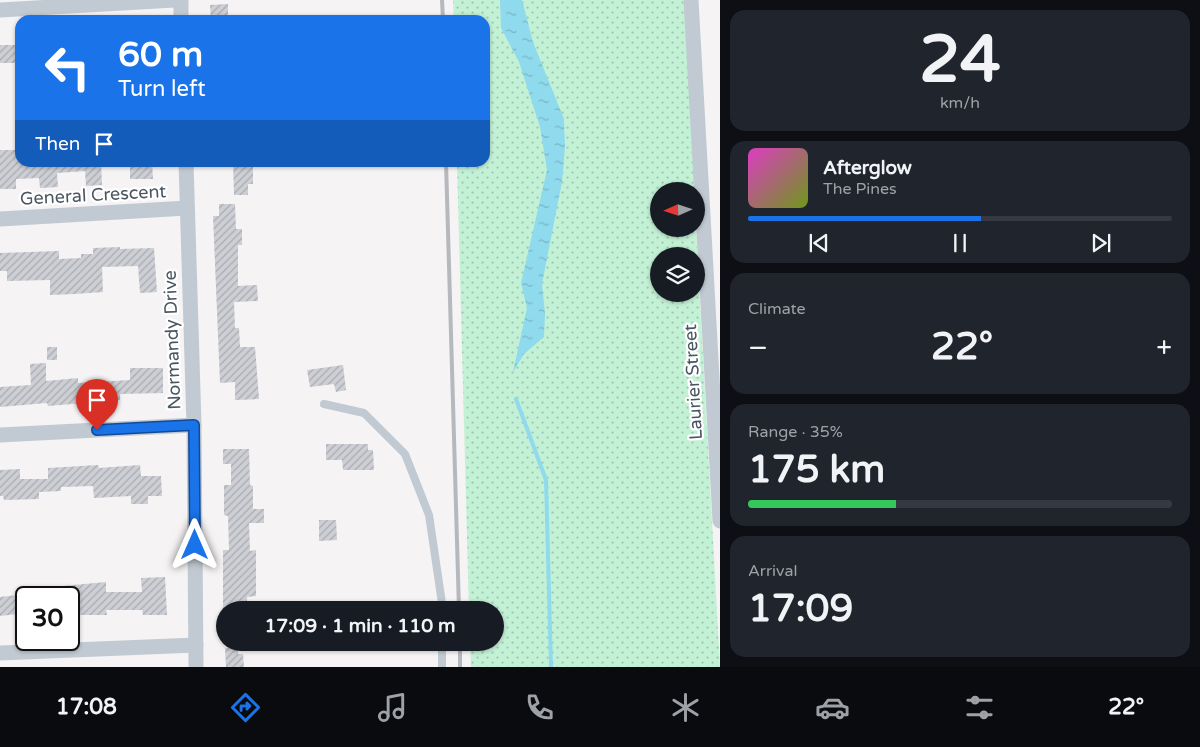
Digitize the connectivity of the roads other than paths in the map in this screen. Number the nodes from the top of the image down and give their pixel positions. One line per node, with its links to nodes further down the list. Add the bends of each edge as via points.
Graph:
1 (175, 0): 4 (street)
2 (180, 0): 5 (street)
3 (691, 0): 9 (street, Laurier Street)
4 (0, 10)
5 (181, 15)
6 (186, 167): 7 (street, Normandy Drive)
7 (187, 208): 8 (street, General Crescent); 11 (street, Normandy Drive)
8 (0, 219)
9 (714, 320): 13 (street, Laurier Street)
10 (324, 404): 14 (lane, via 364,413 405,454 429,515)
11 (194, 425): 12 (street); 15 (street, Normandy Drive)
12 (0, 435)
13 (720, 521)
14 (442, 601)
15 (196, 645): 17 (street); 18 (street, Normandy Drive)
16 (442, 651): 19 (lane)
17 (0, 653)
18 (196, 667)
19 (442, 667)

